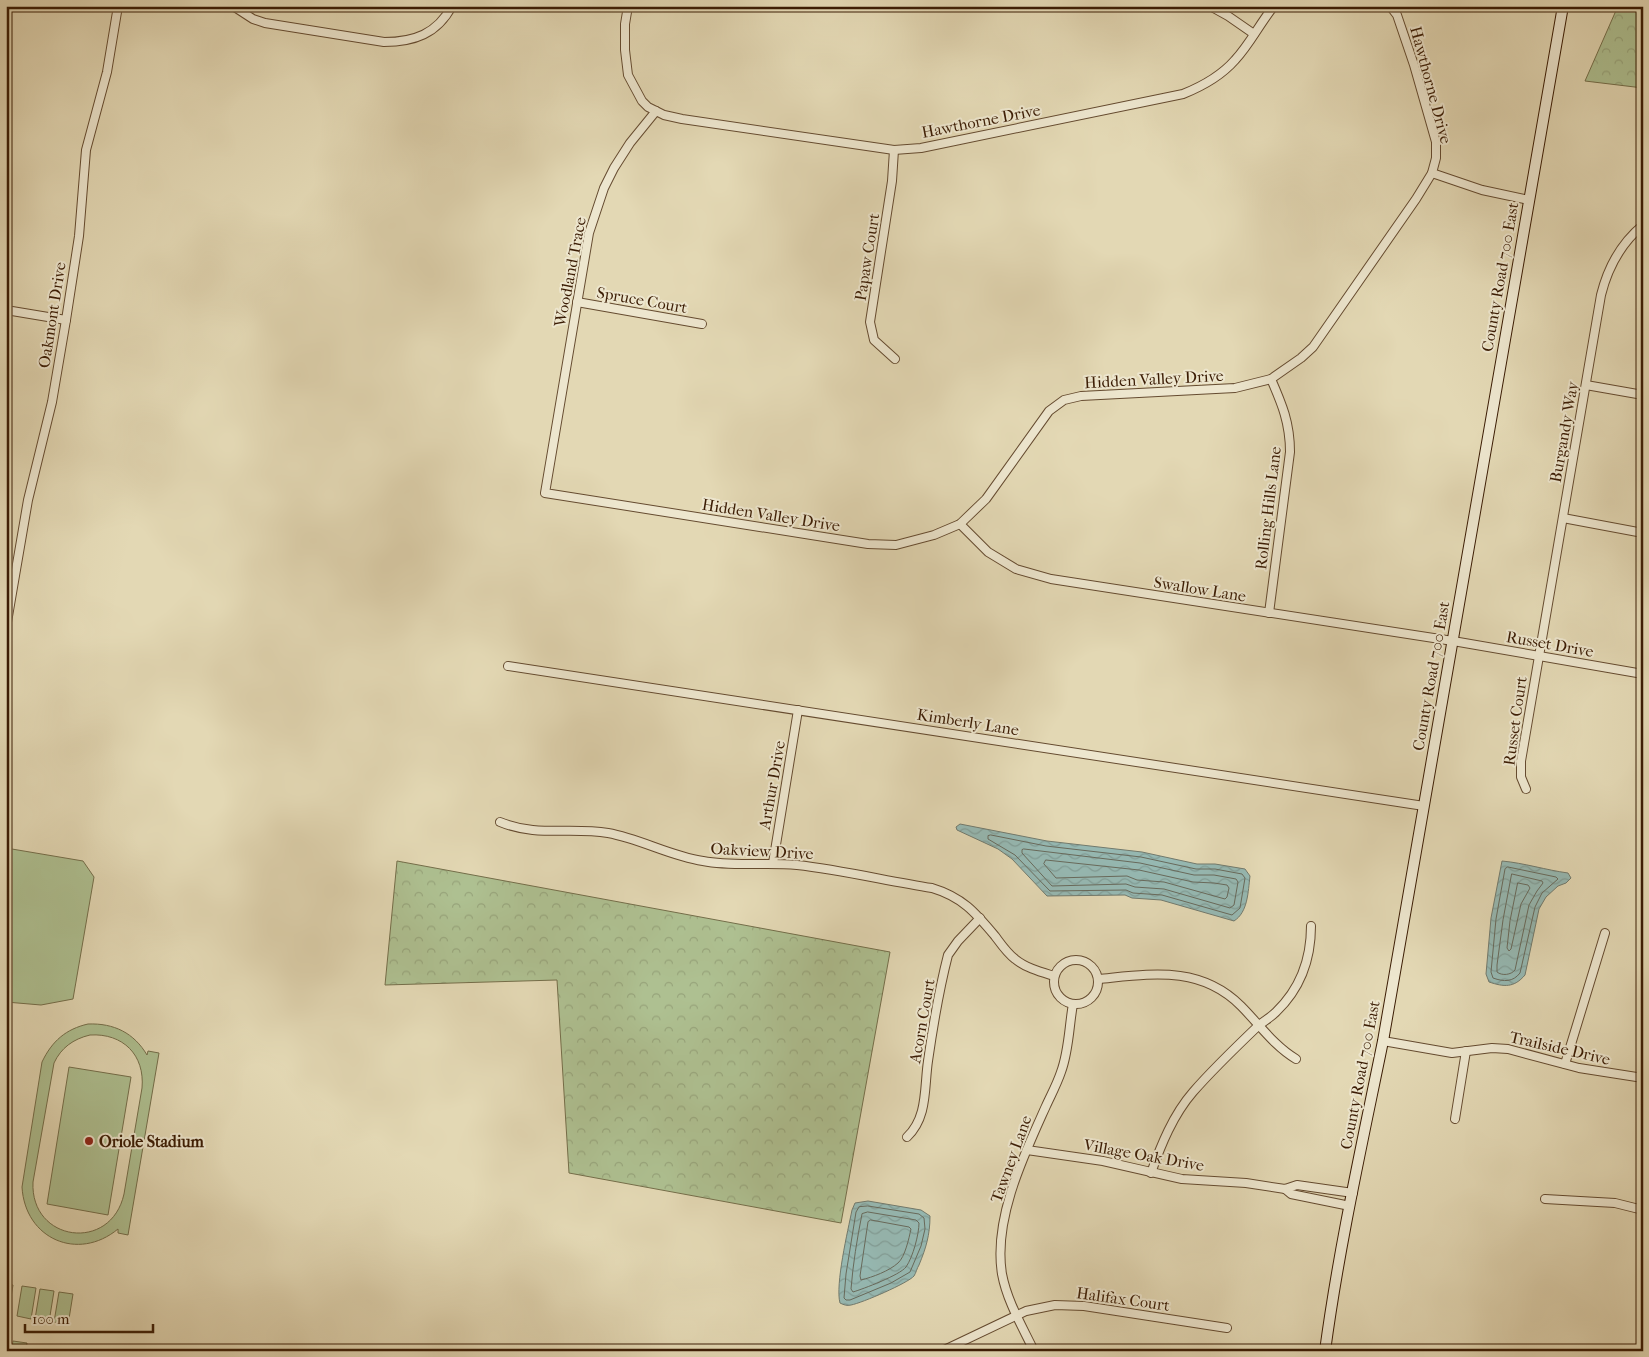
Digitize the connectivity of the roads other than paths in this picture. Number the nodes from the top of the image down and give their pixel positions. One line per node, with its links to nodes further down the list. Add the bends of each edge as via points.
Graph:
1 (118, 6): 17 (street, Oakmont Drive, via 107,72 86,150 79,236)
2 (233, 6): 3 (street, via 266,23 384,42 406,42 425,34 448,14)
3 (452, 6)
4 (628, 6): 10 (street, via 625,24 628,75 642,101)
5 (1210, 6): 9 (street)
6 (1274, 6): 9 (street, Hawthorne Drive)
7 (1390, 6): 12 (street, Hawthorne Drive, via 1397,15 1434,133 1436,151)
8 (1563, 6): 13 (main road, County Road 700 East)
9 (1254, 34): 11 (street, Hawthorne Drive, via 1227,68 1183,94 921,148)
10 (656, 111): 11 (street, Hawthorne Drive, via 664,116 691,121); 15 (street, Woodland Trace, via 630,143 604,188 589,232)
11 (894, 150): 19 (street, Papaw Court, via 870,322 874,340)
12 (1432, 173): 13 (street, via 1482,190); 20 (street, Hidden Valley Drive, via 1313,347)
13 (1529, 200): 29 (main road, County Road 700 East)
14 (1643, 225): 21 (street, Burgandy Way, via 1626,241 1606,275)
15 (576, 302): 18 (street, Spruce Court); 23 (street, Woodland Trace, via 545,493)
16 (6, 310): 17 (street)
17 (66, 320): 28 (street, Oakmont Drive, via 52,402 28,500)
18 (702, 324)
19 (895, 359)
20 (1271, 379): 25 (street, Hidden Valley Drive, via 1235,388 1081,396 1064,400 1049,411 986,499); 27 (street, Rolling Hills Lane, via 1285,412 1290,443)
21 (1586, 385): 22 (street); 24 (street, Burgandy Way)
22 (1643, 394)
23 (589, 500): 25 (street, Hidden Valley Drive, via 868,544 896,545)
24 (1564, 518): 26 (street); 30 (street, Burgandy Way)
25 (960, 524): 27 (street, Swallow Lane, via 988,552 1016,570 1034,576)
26 (1643, 533)
27 (1269, 614): 29 (street, Swallow Lane)
28 (6, 626)
29 (1453, 641): 30 (street, Russet Drive); 35 (main road, County Road 700 East)
30 (1539, 656): 32 (street, Russet Drive); 34 (street, Russet Court, via 1521,761 1521,777)
31 (508, 666): 33 (street, Kimberly Lane)
32 (1643, 674)
33 (798, 710): 35 (street, Kimberly Lane); 37 (street, Arthur Drive)
34 (1526, 789)
35 (1424, 806): 45 (main road, County Road 700 East)
36 (500, 822): 37 (street, Oakview Drive, via 532,831 608,833 701,861)
37 (772, 864): 38 (street, Oakview Drive, via 932,888 966,904)
38 (980, 918): 41 (street, Oakview Drive, via 1017,961); 51 (street, Acorn Court, via 948,955 923,1106)
39 (1311, 926): 44 (street, via 1308,958 1301,977 1281,1007)
40 (1605, 933): 48 (street)
41 (1054, 976): 42 (street, via 1063,963 1078,959 1092,966); 43 (street, via 1059,997)
42 (1099, 979): 43 (street, via 1092,998); 44 (street, via 1153,974 1188,976 1204,981 1229,996)
43 (1073, 1004): 52 (street, Tawney Lane, via 1062,1070)
44 (1259, 1025): 47 (street); 53 (street, via 1215,1068 1182,1107 1163,1142)
45 (1383, 1042): 46 (street, Trailside Drive, via 1452,1052); 55 (main road, County Road 700 East)
46 (1466, 1051): 48 (street, Trailside Drive, via 1508,1049); 50 (street)
47 (1296, 1059)
48 (1565, 1064): 49 (street, Trailside Drive)
49 (1643, 1078)
50 (1455, 1119)
51 (907, 1137)
52 (1028, 1150): 53 (street, Village Oak Drive, via 1103,1161); 59 (street, Tawney Lane, via 1008,1201 1001,1249 1004,1283)
53 (1152, 1173): 54 (street, Village Oak Drive)
54 (1285, 1189): 55 (street, Village Oak Drive, via 1297,1185); 57 (street, Village Oak Drive, via 1290,1194)
55 (1352, 1193): 57 (main road, County Road 700 East)
56 (1546, 1199): 58 (street, via 1615,1203)
57 (1350, 1206): 63 (main road, County Road 700 East)
58 (1643, 1210)
59 (1016, 1315): 60 (street, Halifax Court, via 1045,1306 1075,1305); 61 (street, Halifax Court); 62 (street, Tawney Lane)
60 (1227, 1328)
61 (942, 1351)
62 (1034, 1351)
63 (1324, 1351)

